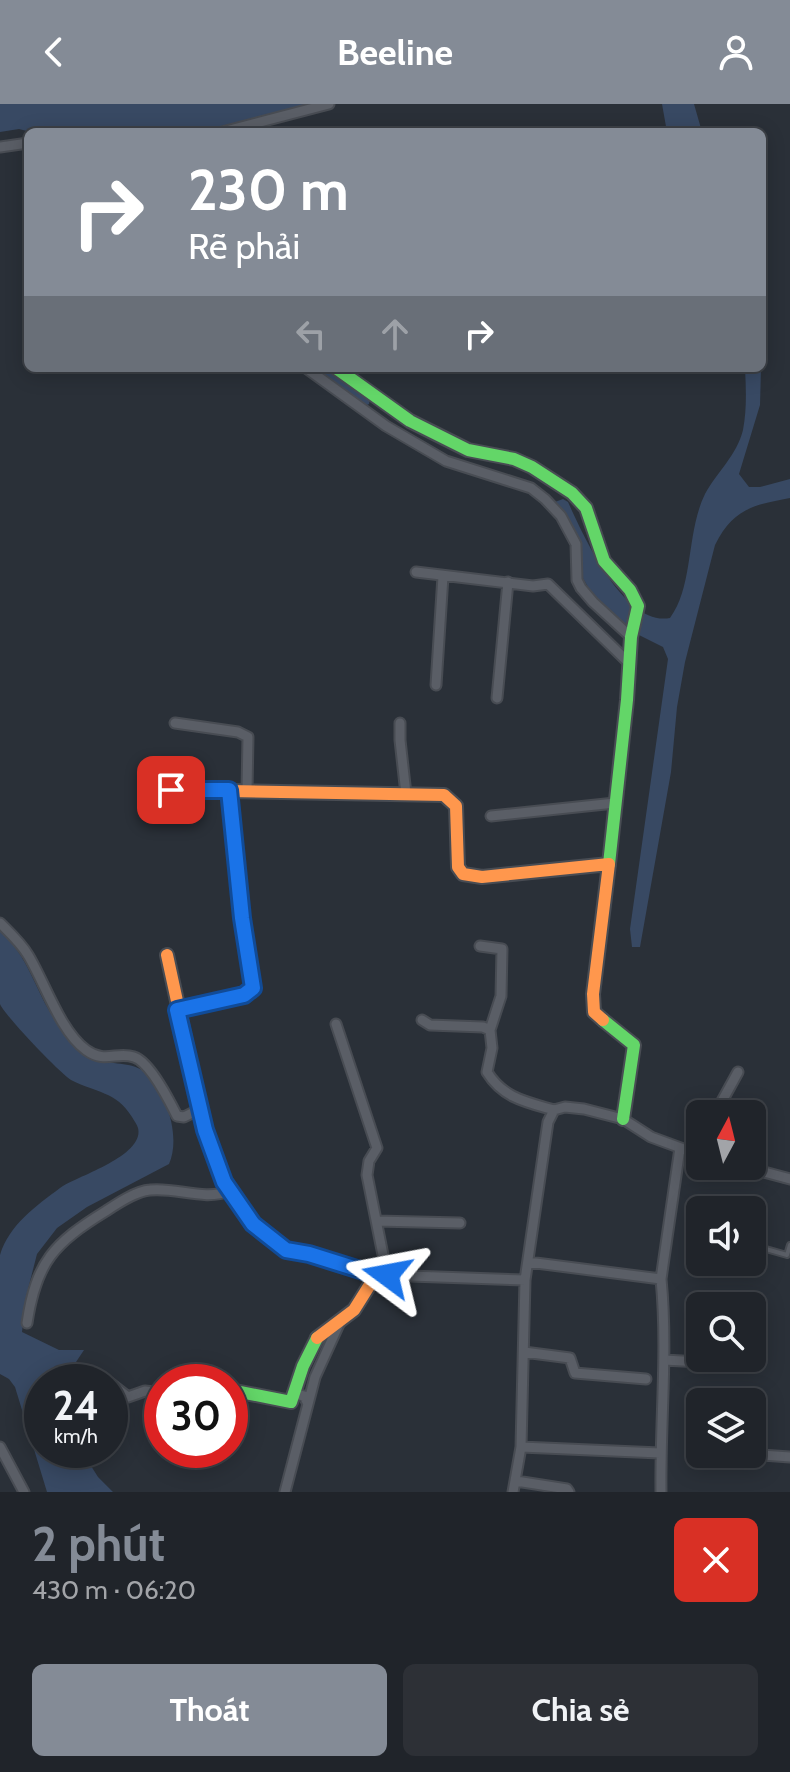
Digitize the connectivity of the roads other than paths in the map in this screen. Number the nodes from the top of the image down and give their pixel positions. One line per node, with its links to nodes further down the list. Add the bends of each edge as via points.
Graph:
1 (329, 104): 2 (street)
2 (237, 128)
3 (24, 144): 4 (street)
4 (0, 147)
5 (312, 372): 10 (street, via 446,461 531,488 545,499 576,544 581,588)
6 (342, 372): 10 (street, via 410,421 468,450 514,459 572,493 586,508 604,561 638,606)
7 (416, 572): 8 (street)
8 (443, 576): 9 (street); 12 (street)
9 (508, 582): 11 (street, via 552,586); 13 (street)
10 (631, 635): 11 (street)
11 (628, 662): 20 (street)
12 (436, 685)
13 (497, 698)
14 (175, 723): 18 (street, via 248,737)
15 (400, 723): 19 (street)
16 (171, 790): 17 (street)
17 (229, 790): 18 (street); 26 (lane, via 253,988 244,995)
18 (247, 790): 19 (street)
19 (406, 794): 22 (street, via 444,795 456,806 458,867 469,877)
20 (615, 803): 21 (street); 22 (street)
21 (491, 816)
22 (609, 864): 34 (street, via 593,995 594,1012 634,1045)
23 (0, 923): 32 (street, via 26,951 74,1038 86,1050 107,1059 140,1060 177,1116)
24 (480, 946): 29 (street, via 502,949 501,996)
25 (167, 955): 26 (street)
26 (177, 1010): 32 (street)
27 (422, 1020): 29 (street)
28 (336, 1024): 40 (street, via 377,1148 367,1175)
29 (490, 1030): 33 (street, via 487,1072 497,1088)
30 (738, 1072): 31 (street)
31 (723, 1100)
32 (200, 1109): 39 (street)
33 (554, 1110): 34 (street, via 584,1109); 44 (street)
34 (623, 1119): 35 (street)
35 (680, 1148): 36 (street); 46 (street)
36 (686, 1150)
37 (766, 1172): 38 (street)
38 (790, 1179)
39 (230, 1191): 45 (street, via 253,1224 286,1250); 49 (street, via 192,1195 145,1190 77,1229 37,1277)
40 (377, 1221): 41 (street); 45 (street)
41 (460, 1223)
42 (790, 1245): 43 (lane, via 787,1255)
43 (766, 1249)
44 (528, 1262): 46 (street); 47 (street)
45 (382, 1275): 47 (street); 48 (street)
46 (661, 1279): 51 (street)
47 (525, 1280): 50 (street)
48 (343, 1318): 55 (street, via 317,1338); 56 (street)
49 (27, 1323)
50 (524, 1352): 53 (street, via 570,1358 575,1373); 58 (street)
51 (664, 1360): 52 (street); 59 (street)
52 (686, 1361)
53 (646, 1379)
54 (248, 1394): 55 (street, via 291,1402)
55 (295, 1394): 56 (street)
56 (308, 1404): 64 (street)
57 (0, 1447): 63 (street)
58 (521, 1447): 59 (street); 62 (street)
59 (660, 1453): 67 (street)
60 (766, 1455): 61 (street)
61 (790, 1457)
62 (516, 1481): 65 (street); 66 (street)
63 (24, 1492)
64 (285, 1492)
65 (513, 1492)
66 (569, 1492)
67 (661, 1492)

